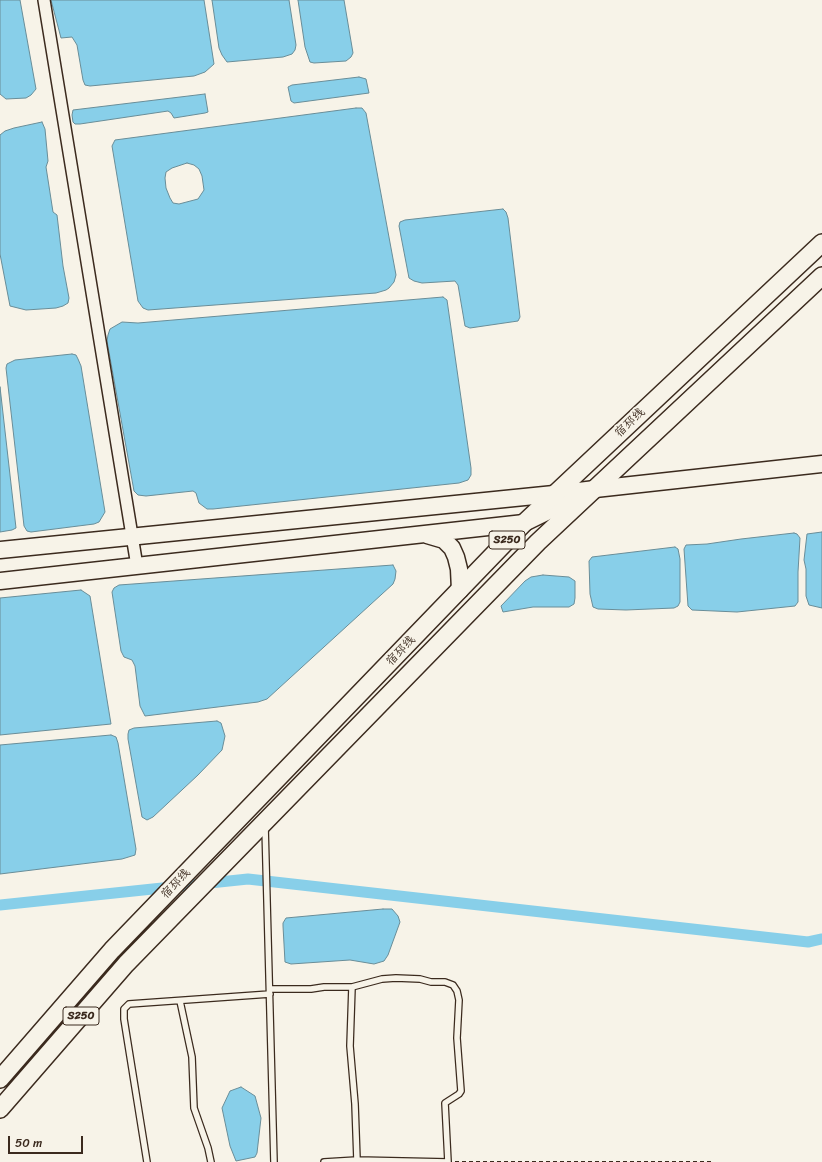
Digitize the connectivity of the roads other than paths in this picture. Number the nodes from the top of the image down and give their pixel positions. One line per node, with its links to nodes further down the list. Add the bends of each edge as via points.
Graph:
1 (44, 0): 9 (street)
2 (822, 243): 6 (main road, 宿邳线 / S250)
3 (822, 276): 5 (main road, 宿邳线 / S250)
4 (822, 464): 5 (street)
5 (595, 489): 6 (street); 7 (street); 14 (main road, 宿邳线 / S250, via 538,542)
6 (554, 494): 7 (main road, 宿邳线 / S250); 9 (street)
7 (524, 523): 8 (street); 13 (main road, 宿邳线 / S250)
8 (424, 534): 11 (street); 13 (street, via 444,540 452,548 459,569)
9 (132, 537): 10 (street); 11 (street)
10 (0, 550)
11 (137, 566): 12 (street)
12 (0, 581)
13 (460, 590): 18 (main road, 宿邳线 / S250, via 112,950)
14 (265, 821): 16 (lane); 19 (main road, 宿邳线 / S250, via 126,964)
15 (352, 987): 16 (lane); 20 (lane, via 350,1046); 25 (lane, via 396,978 444,982 457,991 461,1091 445,1103)
16 (270, 992): 17 (lane); 23 (lane)
17 (180, 1001): 21 (lane, via 129,1004 124,1009); 22 (lane, via 192,1057 194,1108)
18 (0, 1079)
19 (0, 1109)
20 (358, 1160): 24 (lane); 25 (lane)
21 (147, 1162)
22 (211, 1162)
23 (274, 1162)
24 (324, 1162)
25 (448, 1162)

